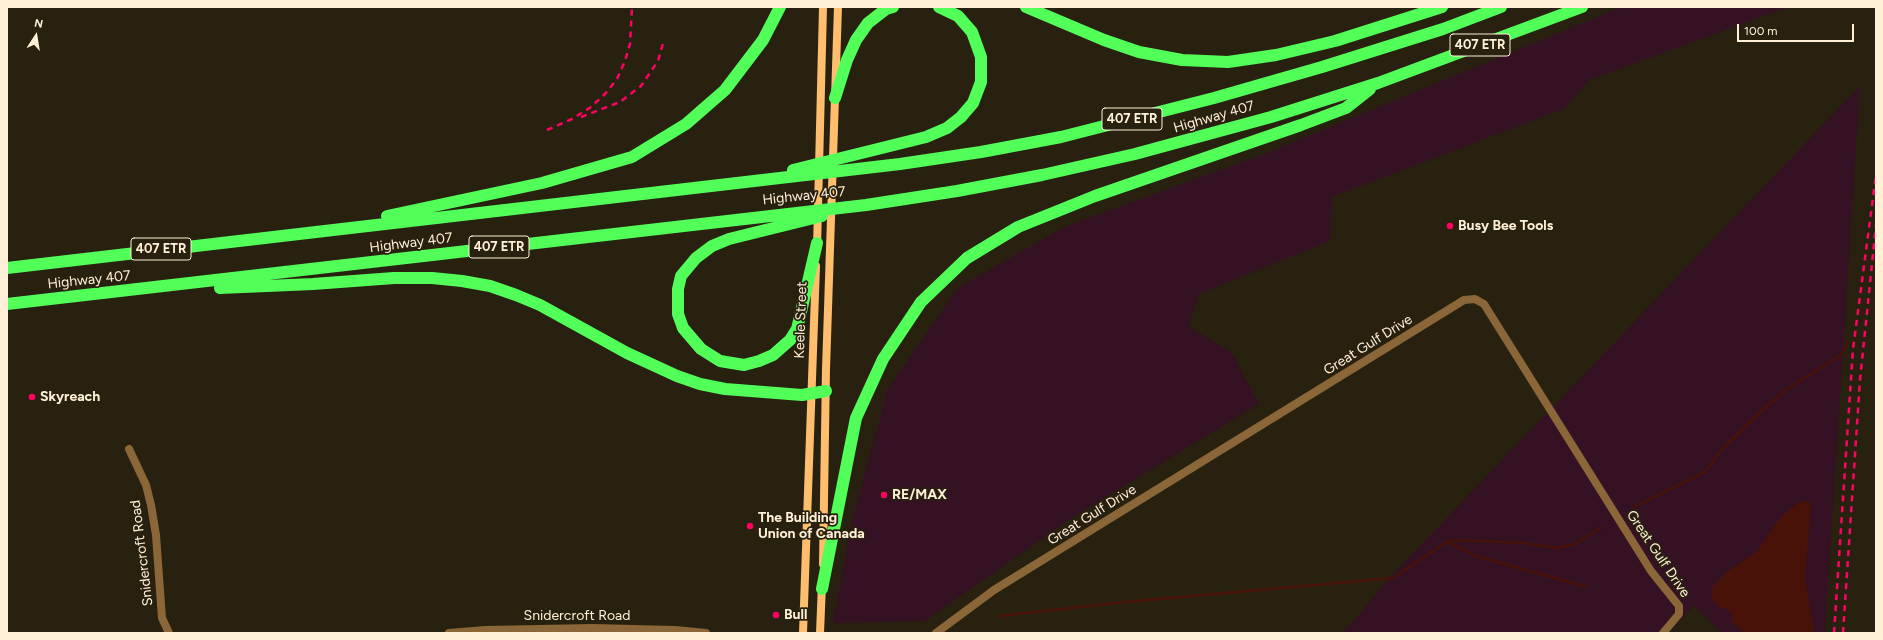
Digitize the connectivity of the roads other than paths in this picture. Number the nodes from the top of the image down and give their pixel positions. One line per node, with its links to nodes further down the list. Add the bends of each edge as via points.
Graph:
1 (780, 7): 14 (highway, via 763,40 725,90 686,124 632,157 542,183)
2 (823, 7): 15 (main road, Keele Street)
3 (838, 7): 11 (main road, Keele Street)
4 (893, 7): 11 (highway, via 886,9 868,23 856,40)
5 (939, 7): 12 (highway, via 958,16 972,32 981,57 980,82 973,103 961,117 948,128 926,137)
6 (1026, 7): 7 (highway, via 1139,52 1182,60 1228,62 1276,55 1335,41)
7 (1442, 7)
8 (1501, 7): 12 (highway, Highway 407 / 407 ETR, via 1443,29 1322,67 1092,130 1023,145 951,156)
9 (1582, 7): 10 (highway, Highway 407 / 407 ETR)
10 (1378, 84): 13 (highway, Highway 407 / 407 ETR, via 1192,140 1098,163 957,191); 22 (highway, via 1346,108 1095,196 1018,226 967,258 921,302 883,359 856,418)
11 (835, 98): 19 (main road, Keele Street)
12 (752, 181): 14 (highway, Highway 407 / 407 ETR)
13 (866, 205): 15 (highway, via 729,239 712,246 696,258 681,276 677,302 683,328 701,349 720,361 744,365 773,355 790,340 797,329); 17 (highway, Highway 407 / 407 ETR)
14 (315, 231): 16 (highway, Highway 407 / 407 ETR)
15 (817, 243): 20 (main road, Keele Street)
16 (7, 268)
17 (132, 290): 18 (highway, Highway 407 / 407 ETR); 20 (highway, via 279,286 394,278 462,281 490,286 522,297 640,359 700,384 724,389 802,395)
18 (7, 304)
19 (826, 391): 20 (highway); 22 (main road, Keele Street)
20 (812, 393): 26 (main road, Keele Street)
21 (129, 449): 23 (street, Snidercroft Road, via 146,485 151,505 156,535 162,618)
22 (822, 589): 27 (main road, Keele Street)
23 (169, 633)
24 (449, 633): 25 (street, Snidercroft Road, via 586,628)
25 (706, 633)
26 (803, 633)
27 (820, 633)
28 (938, 633): 29 (street, Great Gulf Drive, via 994,590 1464,300 1474,299 1484,304 1651,571 1679,606 1679,614)
29 (1663, 633)

